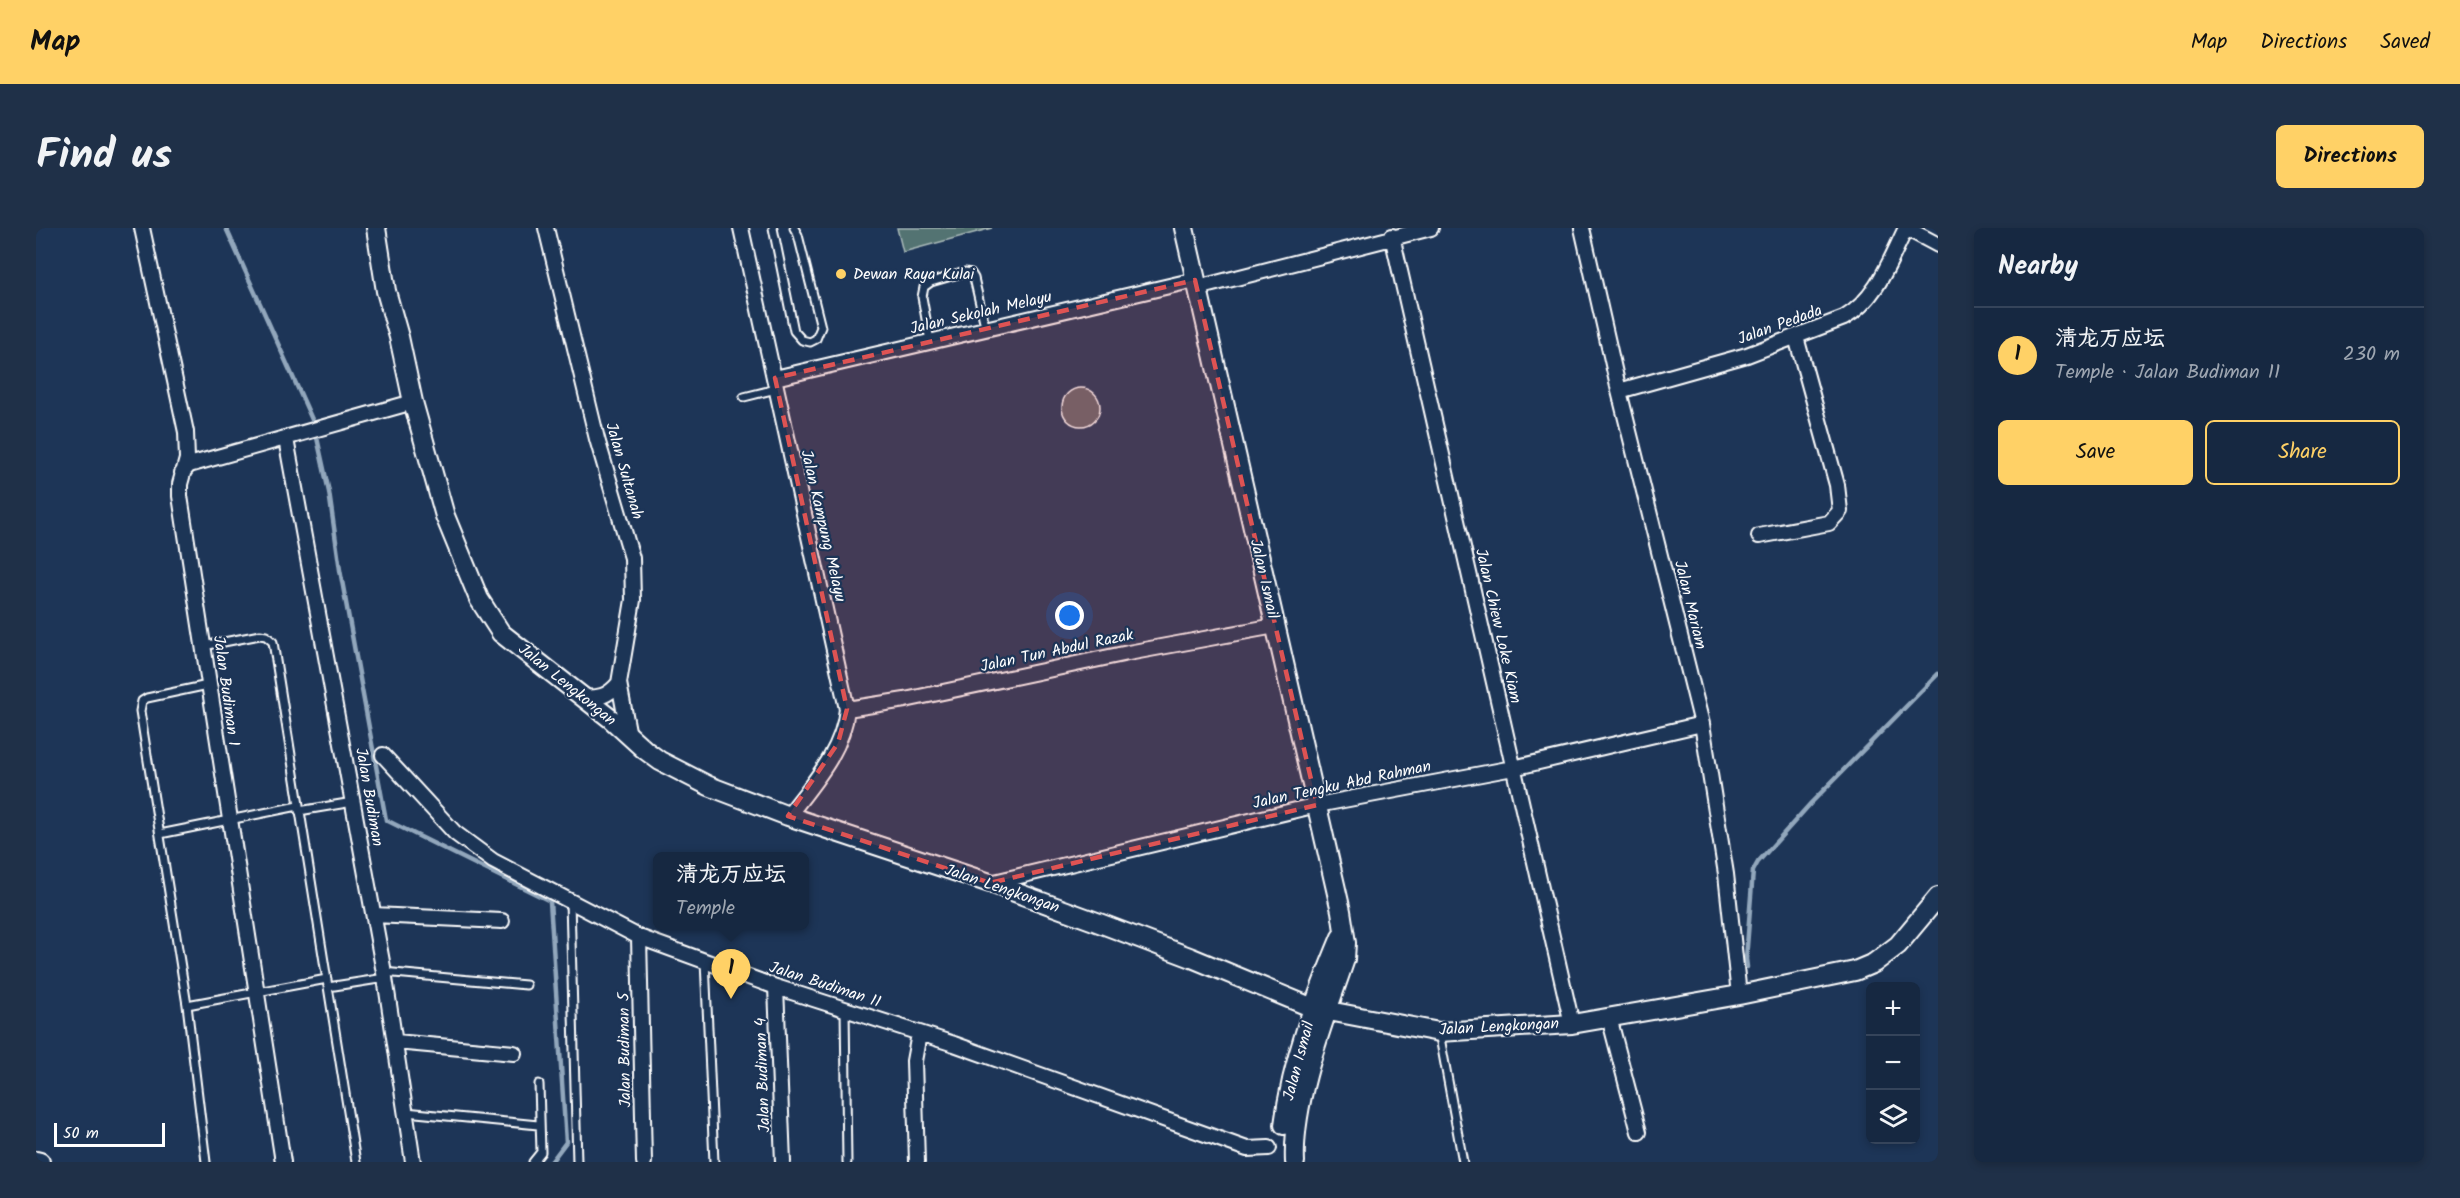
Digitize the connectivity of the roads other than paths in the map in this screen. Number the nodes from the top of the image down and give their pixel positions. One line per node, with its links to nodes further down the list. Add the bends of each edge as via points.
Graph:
1 (142, 228): 22 (street, Jalan Budiman 1, via 186,432 187,459)
2 (376, 228): 20 (street, Jalan Lengkongan, via 386,291)
3 (546, 228): 26 (street, Jalan Sultanah, via 597,439 632,558 633,600)
4 (741, 228): 17 (street, Jalan Kampung Melayu)
5 (773, 228): 6 (lane, via 794,331 810,342 816,339 821,327)
6 (794, 228)
7 (1184, 228): 13 (street, Jalan Ismail)
8 (1431, 228): 11 (street, Jalan Sekolah Melayu)
9 (1582, 228): 18 (street, Jalan Mariam)
10 (1906, 228): 12 (street); 15 (street, Jalan Pedada, via 1874,291 1857,311)
11 (1392, 236): 13 (street, Jalan Sekolah Melayu); 33 (street, Jalan Chiew Loke Kiam)
12 (1938, 245)
13 (1196, 284): 14 (street, Jalan Sekolah Melayu); 24 (street, Jalan Ismail)
14 (986, 330): 16 (street, Jalan Sekolah Melayu); 16 (lane, via 974,278 965,272 924,287 922,297)
15 (1796, 337): 18 (street, Jalan Pedada); 23 (street, via 1837,485 1840,511 1829,523)
16 (930, 341): 17 (street, Jalan Sekolah Melayu)
17 (775, 384): 19 (lane); 29 (street, Jalan Kampung Melayu)
18 (1619, 391): 30 (street, Jalan Mariam)
19 (744, 397)
20 (413, 402): 21 (street); 28 (street, Jalan Lengkongan, via 445,516 479,599 501,633)
21 (286, 439): 22 (street, via 189,465); 34 (street, Jalan Budiman)
22 (182, 473): 25 (street, Jalan Budiman 1, via 180,496)
23 (1759, 536)
24 (1275, 626): 29 (street, Jalan Tun Abdul Razak); 35 (street, Jalan Ismail)
25 (203, 646): 27 (street, Jalan Budiman 1); 36 (lane, via 260,635 273,642)
26 (619, 682): 28 (street, via 602,697); 31 (street)
27 (208, 685): 38 (street, Jalan Budiman 1); 39 (lane, via 147,698 141,705)
28 (581, 697): 31 (street, Jalan Lengkongan)
29 (847, 709): 37 (street, Jalan Kampung Melayu, via 845,727 825,767)
30 (1702, 724): 33 (street, Jalan Tengku Abd Rahman); 52 (street, Jalan Mariam, via 1726,874)
31 (629, 736): 37 (street, Jalan Lengkongan, via 660,761 699,782)
32 (383, 754): 42 (street, Jalan Budiman 11, via 455,833 494,861)
33 (1513, 768): 35 (street, Jalan Tengku Abd Rahman); 57 (street, Jalan Chiew Loke Kiam)
34 (353, 802): 36 (lane); 43 (street, Jalan Budiman)
35 (1317, 805): 40 (street, Jalan Tengku Abd Rahman); 55 (street, Jalan Ismail, via 1344,930 1326,970)
36 (299, 808): 38 (lane); 48 (lane)
37 (788, 816): 40 (street, Jalan Lengkongan)
38 (229, 821): 39 (lane); 51 (street, Jalan Budiman 1)
39 (160, 834): 53 (lane)
40 (990, 884): 55 (street, Jalan Lengkongan)
41 (1938, 897): 52 (street, Jalan Lengkongan, via 1898,945 1874,963 1855,971)
42 (570, 901): 45 (street, Jalan Budiman 11); 74 (lane)
43 (374, 915): 44 (street); 47 (street, Jalan Budiman)
44 (502, 921)
45 (639, 937): 46 (street, Jalan Budiman 11); 75 (street, Jalan Budiman 5)
46 (705, 961): 50 (street, Jalan Budiman 11); 76 (lane)
47 (384, 975): 48 (lane); 49 (lane); 60 (street, Jalan Budiman)
48 (328, 983): 51 (lane); 71 (lane)
49 (526, 985)
50 (776, 987): 54 (street, Jalan Budiman 11); 77 (street, Jalan Budiman 4)
51 (256, 992): 53 (lane); 70 (street, Jalan Budiman 1)
52 (1739, 995): 56 (street, Jalan Lengkongan)
53 (187, 1005): 69 (lane)
54 (845, 1010): 59 (street, Jalan Budiman 11); 78 (lane)
55 (1320, 1010): 58 (street, Jalan Lengkongan); 80 (street, Jalan Ismail, via 1289,1098); 81 (street, Jalan Ismail, via 1296,1123)
56 (1609, 1017): 57 (street, Jalan Lengkongan); 65 (street)
57 (1572, 1024): 58 (street, Jalan Lengkongan)
58 (1438, 1032): 82 (lane)
59 (919, 1034): 66 (street, Jalan Budiman 11, via 1247,1149); 79 (street, via 914,1060)
60 (396, 1042): 61 (street); 63 (street, Jalan Budiman)
61 (514, 1053)
62 (539, 1084): 64 (lane)
63 (406, 1112): 64 (lane); 72 (street, Jalan Budiman)
64 (538, 1125): 73 (lane, via 541,1152)
65 (1639, 1132)
66 (1269, 1148)
67 (36, 1161): 68 (street)
68 (40, 1162)
69 (206, 1162)
70 (283, 1162)
71 (356, 1162)
72 (413, 1162)
73 (533, 1162)
74 (577, 1162)
75 (644, 1162)
76 (714, 1162)
77 (783, 1162)
78 (847, 1162)
79 (917, 1162)
80 (1283, 1162)
81 (1295, 1162)
82 (1463, 1162)

